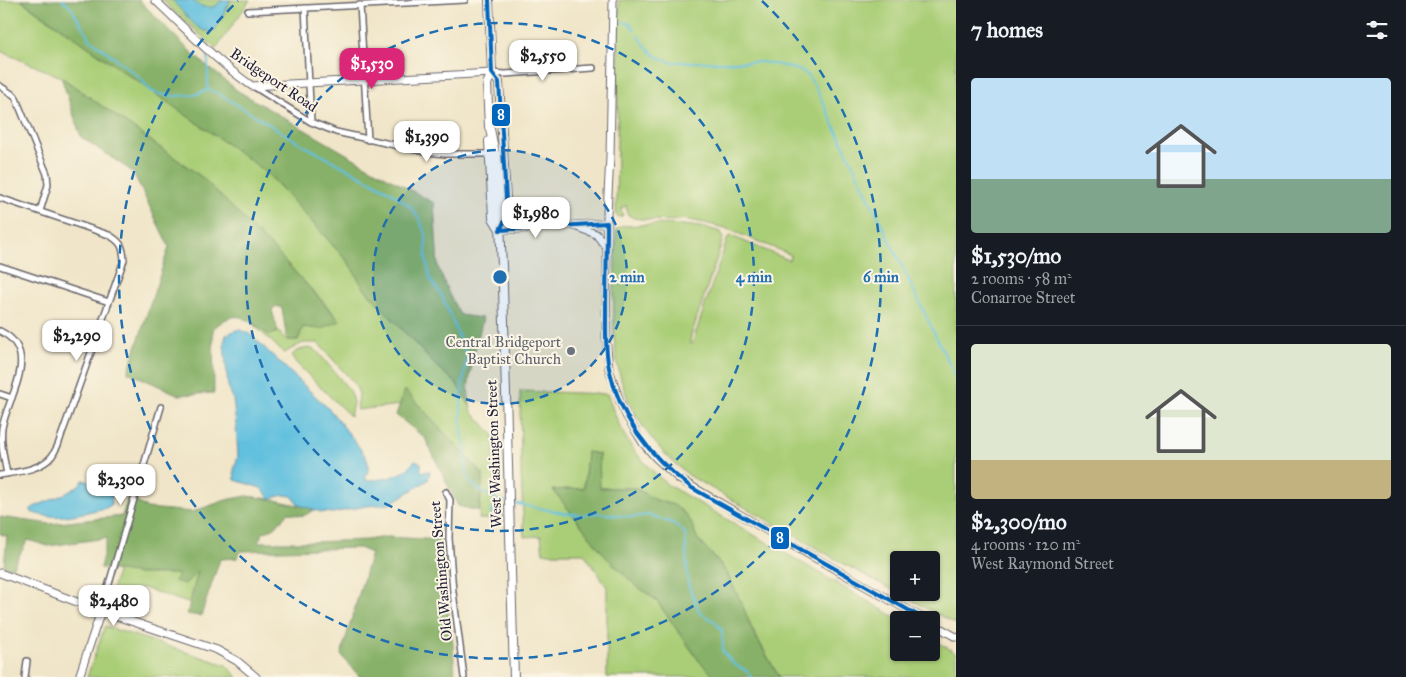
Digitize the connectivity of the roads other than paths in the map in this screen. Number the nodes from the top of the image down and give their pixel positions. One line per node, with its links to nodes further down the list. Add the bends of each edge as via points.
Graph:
1 (155, 0): 13 (street, Bridgeport Road, via 216,58)
2 (465, 0): 5 (street)
3 (489, 0): 9 (main road, West Washington Street)
4 (613, 0): 20 (street)
5 (360, 5): 6 (street); 10 (street)
6 (305, 8): 7 (street); 11 (street)
7 (248, 11)
8 (593, 68): 9 (street)
9 (492, 74): 10 (street); 15 (main road, West Washington Street, via 487,84); 22 (main road, West Washington Street, via 499,82 502,128 506,216)
10 (365, 79): 11 (street); 16 (street)
11 (309, 82): 13 (street); 14 (street)
12 (0, 86): 19 (street, via 15,96 47,174 48,185)
13 (252, 86): 14 (street, Bridgeport Road)
14 (311, 122): 16 (street, Bridgeport Road)
15 (489, 124): 17 (main road, West Washington Street); 22 (main road, via 497,163)
16 (368, 140): 17 (street, Bridgeport Road, via 435,154)
17 (490, 154): 22 (main road, West Washington Street, via 493,218)
18 (0, 198): 19 (street)
19 (40, 211): 25 (street, via 119,241 124,260)
20 (607, 223): 21 (street); 23 (street)
21 (571, 225): 22 (street); 23 (street, via 596,234)
22 (500, 230): 43 (main road, West Washington Street)
23 (607, 248): 35 (street, via 609,369 627,418 644,443 668,469 692,488)
24 (0, 266): 25 (street)
25 (109, 302): 30 (street, via 51,457 29,469)
26 (0, 330): 28 (street, via 9,336 20,354 21,369)
27 (0, 394): 28 (street)
28 (12, 398): 30 (street, via 2,435)
29 (161, 407): 34 (street)
30 (6, 474): 31 (street)
31 (0, 475)
32 (446, 492): 42 (street, Old Washington Street, via 450,500 452,592)
33 (0, 573): 34 (street)
34 (101, 611): 40 (street); 41 (street, via 217,650)
35 (910, 611)
36 (940, 628): 37 (street)
37 (956, 637)
38 (27, 661): 39 (street)
39 (25, 677)
40 (79, 677)
41 (256, 677)
42 (464, 677)
43 (514, 677)

